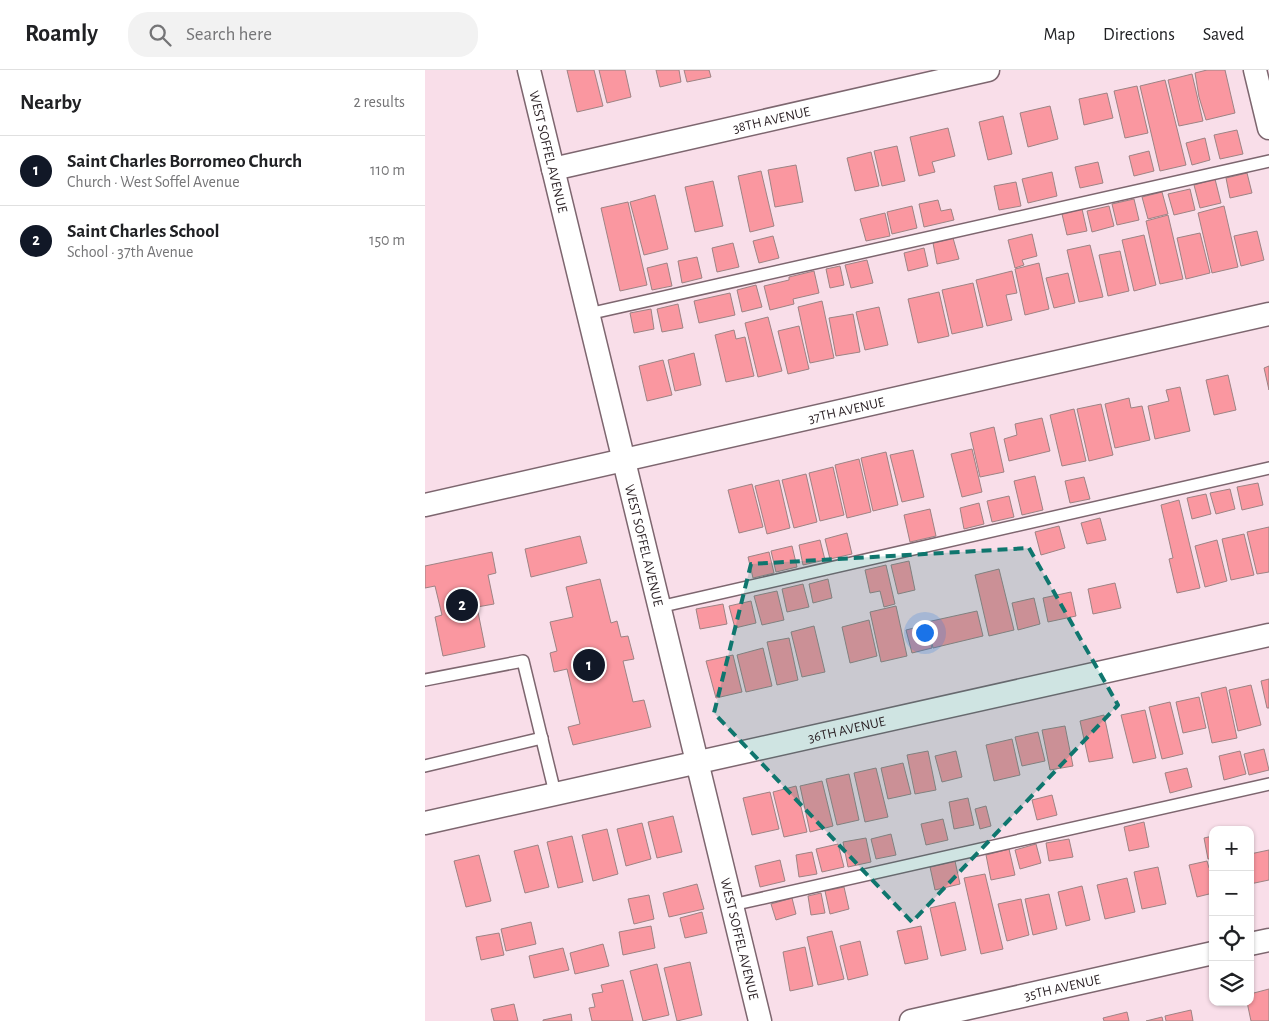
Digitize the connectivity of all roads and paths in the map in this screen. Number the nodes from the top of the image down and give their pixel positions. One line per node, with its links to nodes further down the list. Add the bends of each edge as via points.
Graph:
1 (529, 70): 6 (street, WEST SOFFEL AVENUE)
2 (988, 70): 6 (street, 38TH AVENUE)
3 (1255, 70): 4 (street)
4 (1269, 128)
5 (1269, 161): 7 (lane)
6 (553, 170): 7 (street, WEST SOFFEL AVENUE)
7 (588, 314): 9 (street, WEST SOFFEL AVENUE)
8 (1269, 314): 9 (street, 37TH AVENUE)
9 (624, 460): 11 (street, 37TH AVENUE); 12 (street, WEST SOFFEL AVENUE)
10 (1269, 468): 12 (lane)
11 (425, 505)
12 (659, 607): 16 (street, WEST SOFFEL AVENUE)
13 (1269, 635): 16 (street, 36TH AVENUE)
14 (425, 680): 15 (lane, via 523,661)
15 (543, 738): 17 (lane); 19 (lane)
16 (697, 761): 19 (street, 36TH AVENUE); 21 (street, WEST SOFFEL AVENUE)
17 (425, 766)
18 (1269, 784): 21 (lane)
19 (555, 793): 20 (street, 36TH AVENUE)
20 (425, 823)
21 (732, 905): 25 (street, WEST SOFFEL AVENUE)
22 (1269, 940): 23 (street)
23 (1254, 943)
24 (1209, 954): 26 (street, 35TH AVENUE)
25 (760, 1021)
26 (911, 1021)

